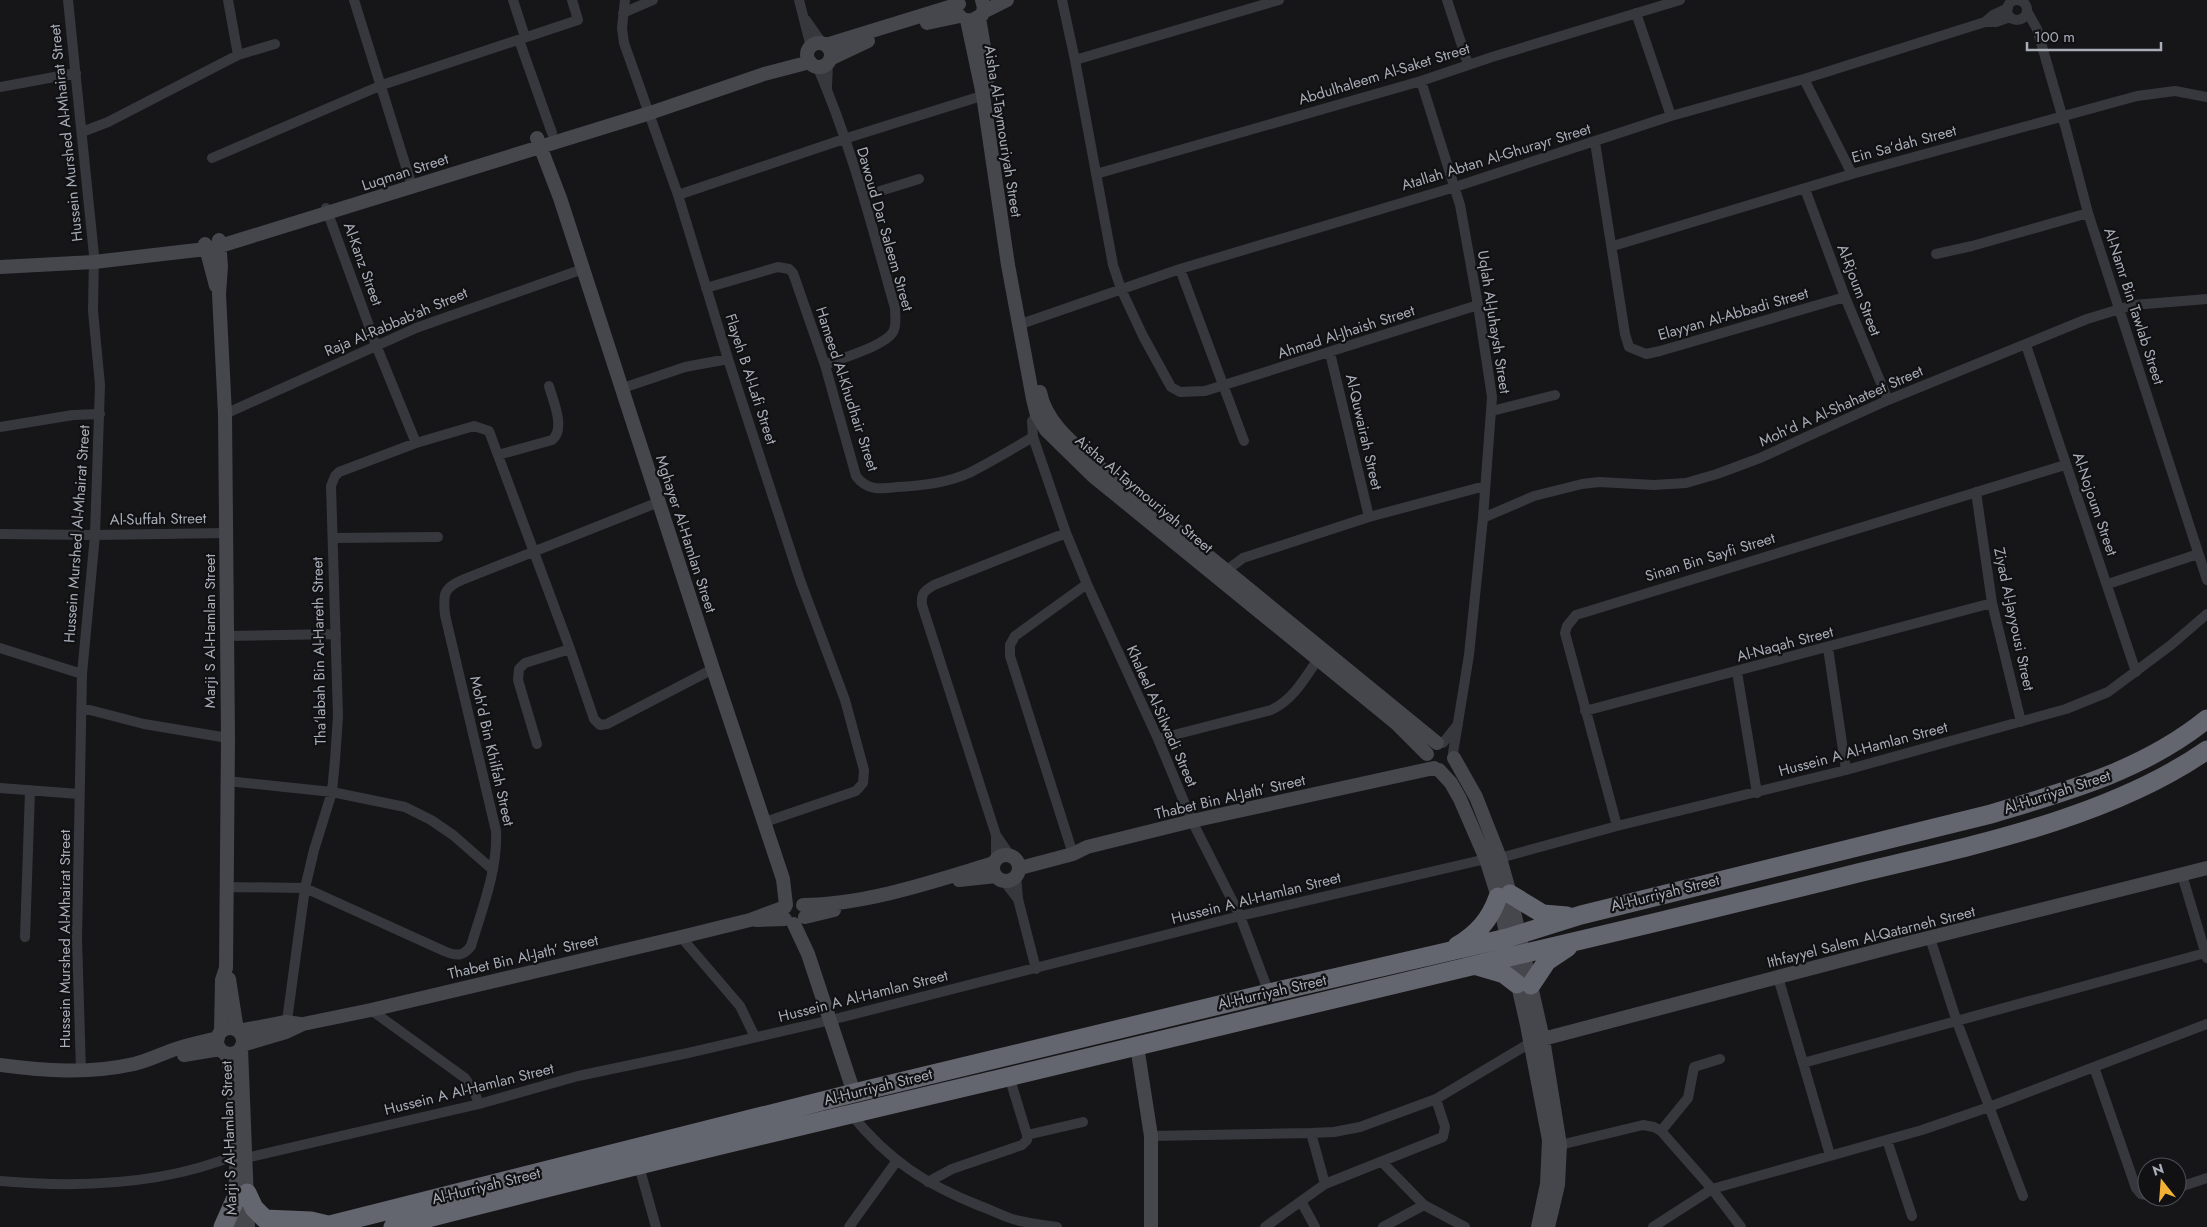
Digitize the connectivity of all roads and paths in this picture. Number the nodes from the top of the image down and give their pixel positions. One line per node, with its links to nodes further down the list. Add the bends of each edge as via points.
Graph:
1 (68, 0): 24 (street, Hussein Murshed Al-Mhairat Street)
2 (228, 0): 20 (street)
3 (354, 0): 27 (street)
4 (513, 0): 18 (street)
5 (572, 0): 18 (street, via 578,20)
6 (625, 0): 17 (street, Flayeh B Al-Lafi Street)
7 (653, 0): 17 (street)
8 (801, 0): 21 (street, Dawoud Dar Saleem Street)
9 (1007, 0): 15 (street, Luqman Street)
10 (1062, 0): 22 (street)
11 (1279, 0): 22 (street)
12 (1447, 0): 23 (street)
13 (1680, 0): 16 (street, Abdulhaleem Al-Saket Street)
14 (2018, 7): 25 (street, Atallah Abtan Al-Ghurayr Street, via 1996,22 1985,22); 33 (street, Al-Namr Bin Tawlab Street, via 2039,39)
15 (970, 10): 21 (street, Luqman Street, via 847,50); 29 (street, Aisha Al-Taymouriyah Street)
16 (1636, 12): 23 (street, Abdulhaleem Al-Saket Street); 32 (street)
17 (623, 13): 31 (street, Flayeh B Al-Lafi Street, via 624,43)
18 (522, 38): 27 (street); 35 (street)
19 (275, 44): 20 (street)
20 (238, 55): 34 (street, via 108,122)
21 (819, 55): 31 (street, Luqman Street); 36 (street, Dawoud Dar Saleem Street)
22 (1075, 60): 39 (street)
23 (1468, 64): 26 (street, Abdulhaleem Al-Saket Street)
24 (76, 73): 28 (street); 34 (street, Hussein Murshed Al-Mhairat Street)
25 (1804, 79): 32 (street, Atallah Abtan Al-Ghurayr Street); 40 (street)
26 (1421, 81): 39 (street, Abdulhaleem Al-Saket Street); 43 (street, Uqlah Al-Juhaysh Street)
27 (382, 85): 38 (street); 42 (street)
28 (0, 87)
29 (987, 94): 36 (street); 63 (street, Aisha Al-Taymouriyah Street)
30 (2207, 97): 33 (street, Ein Sa‘dah Street, via 2175,91 2158,92)
31 (648, 108): 35 (street, Luqman Street); 45 (street, Flayeh B Al-Lafi Street)
32 (1671, 116): 37 (street, Atallah Abtan Al-Ghurayr Street)
33 (2063, 117): 40 (street, Ein Sa‘dah Street); 48 (street, Al-Namr Bin Tawlab Street)
34 (82, 132): 52 (street, Hussein Murshed Al-Mhairat Street)
35 (546, 139): 42 (street, Luqman Street); 55 (street, Mghayer Al-Hamlan Street, via 560,198)
36 (844, 139): 45 (street); 46 (street, Dawoud Dar Saleem Street)
37 (1595, 142): 43 (street, Atallah Abtan Al-Ghurayr Street); 50 (street, Elayyan Al-Abbadi Street)
38 (212, 158)
39 (1096, 174): 58 (street, via 1113,265)
40 (1852, 174): 44 (street, Ein Sa‘dah Street)
41 (919, 179): 46 (street)
42 (411, 183): 47 (street, Luqman Street)
43 (1455, 187): 56 (street, Atallah Abtan Al-Ghurayr Street); 61 (street, Uqlah Al-Juhaysh Street)
44 (1805, 189): 50 (street, Ein Sa‘dah Street); 59 (street, Al-Rjoum Street)
45 (678, 195): 57 (street, Flayeh B Al-Lafi Street)
46 (864, 196): 68 (street, Dawoud Dar Saleem Street, via 895,308 896,323 890,336 878,344)
47 (327, 211): 49 (street, Luqman Street); 64 (street, Al-Kanz Street)
48 (2088, 213): 51 (street); 62 (street, Al-Namr Bin Tawlab Street)
49 (213, 245): 52 (street, Luqman Street); 77 (street, Marji S Al-Hamlan Street, via 219,294)
50 (1613, 246): 59 (street, Elayyan Al-Abbadi Street, via 1626,341 1629,347 1646,354)
51 (1936, 254)
52 (94, 258): 53 (street, Luqman Street); 54 (street, Luqman Street); 76 (street, Hussein Murshed Al-Mhairat Street, via 93,311)
53 (0, 259)
54 (0, 267)
55 (583, 269): 64 (street, Raja Al-Rabbab‘ah Street, via 473,306); 71 (street, Mghayer Al-Hamlan Street)
56 (1180, 269): 58 (street, Atallah Abtan Al-Ghurayr Street); 70 (street)
57 (706, 288): 67 (street, Flayeh B Al-Lafi Street); 68 (street, Hameed Al-Khudhair Street, via 778,267 789,269)
58 (1121, 289): 63 (street, Atallah Abtan Al-Ghurayr Street); 70 (street, via 1171,387 1192,393)
59 (1845, 297): 73 (street, Al-Rjoum Street)
60 (2207, 299): 62 (street, Moh'd A Al-Shahateet Street, via 2152,302)
61 (1478, 305): 66 (street, Ahmad Al-Jhaish Street); 74 (street, Uqlah Al-Juhaysh Street)
62 (2118, 308): 65 (street, Moh'd A Al-Shahateet Street); 96 (street, Al-Namr Bin Tawlab Street)
63 (1023, 324): 75 (street, Aisha Al-Taymouriyah Street, via 1041,396)
64 (376, 345): 77 (street, Raja Al-Rabbab‘ah Street); 81 (street, Al-Kanz Street)
65 (2026, 346): 73 (street, Moh'd A Al-Shahateet Street); 83 (street, Al-Nojoum Street)
66 (1330, 353): 70 (street, Ahmad Al-Jhaish Street); 87 (street, Al-Quwairah Street)
67 (728, 359): 71 (street, via 684,367); 133 (street, Flayeh B Al-Lafi Street, via 800,580 845,700 865,777 856,791)
68 (825, 365): 79 (street, Hameed Al-Khudhair Street, via 856,476 865,486 925,485 968,473)
69 (549, 386): 82 (street, via 559,426 556,437)
70 (1222, 387): 80 (street)
71 (623, 388): 86 (street, Mghayer Al-Hamlan Street)
72 (1555, 395): 74 (street)
73 (1888, 400): 88 (street, Moh'd A Al-Shahateet Street, via 1717,474 1686,482 1654,485 1582,484 1534,496)
74 (1492, 411): 84 (street, Uqlah Al-Juhaysh Street)
75 (1041, 412): 79 (street, Khaleel Al-Silwadi Street, via 1032,421); 97 (street, Aisha Al-Taymouriyah Street, via 1103,470); 108 (street, Aisha Al-Taymouriyah Street, via 1053,438 1093,476)
76 (100, 414): 78 (street); 92 (street, Hussein Murshed Al-Mhairat Street)
77 (225, 414): 89 (street, Marji S Al-Hamlan Street)
78 (0, 427)
79 (1033, 437): 90 (street, Khaleel Al-Silwadi Street)
80 (1244, 441)
81 (416, 443): 82 (street, via 478,426 489,430); 94 (street, Tha‘labah Bin Al-Hareth Street, via 346,468 335,476 331,486)
82 (498, 455): 95 (street)
83 (2065, 465): 85 (street, Sinan Bin Sayfi Street); 100 (street, Al-Nojoum Street)
84 (1485, 486): 87 (street); 88 (street, Uqlah Al-Juhaysh Street)
85 (1976, 492): 101 (street, Ziyad Al-Jayyousi Street); 114 (street, Sinan Bin Sayfi Street, via 1576,615 1567,626 1566,633)
86 (659, 502): 95 (street, Moh'd Bin Khilfah Street); 109 (street, Mghayer Al-Hamlan Street)
87 (1369, 517): 97 (street, via 1243,558)
88 (1482, 518): 117 (street, Uqlah Al-Juhaysh Street, via 1469,655)
89 (226, 533): 92 (street, Al-Suffah Street); 104 (street, Marji S Al-Hamlan Street)
90 (1066, 533): 99 (street, Khaleel Al-Silwadi Street); 137 (street, via 934,585 924,591 922,597)
91 (0, 534): 92 (street, Al-Suffah Street)
92 (95, 535): 112 (street, Hussein Murshed Al-Mhairat Street)
93 (438, 537): 94 (street)
94 (333, 538): 103 (street, Tha‘labah Bin Al-Hareth Street)
95 (533, 552): 107 (street); 139 (street, Moh'd Bin Khilfah Street, via 451,585 444,601 444,615 496,830)
96 (2198, 554): 98 (street, Al-Namr Bin Tawlab Street); 100 (street)
97 (1227, 570): 120 (street, Aisha Al-Taymouriyah Street)
98 (2207, 580)
99 (1087, 584): 119 (street, Khaleel Al-Silwadi Street); 135 (street, via 1016,636 1010,645 1010,656)
100 (2108, 584): 111 (street, Al-Nojoum Street)
101 (1992, 604): 106 (street, Al-Naqah Street); 116 (street, Ziyad Al-Jayyousi Street)
102 (2207, 614): 111 (street, Hussein A Al-Hamlan Street)
103 (336, 634): 104 (street); 129 (street, Tha‘labah Bin Al-Hareth Street, via 338,716)
104 (227, 636): 118 (street, Marji S Al-Hamlan Street)
105 (0, 648): 112 (street)
106 (1828, 648): 110 (street, Al-Naqah Street); 125 (street)
107 (570, 649): 109 (street, via 594,720 600,725); 121 (street, via 519,669 518,680)
108 (1318, 659): 119 (street, via 1282,705); 124 (street, Aisha Al-Taymouriyah Street, via 1396,723)
109 (713, 669): 133 (street, Mghayer Al-Hamlan Street)
110 (1737, 672): 114 (street, Al-Naqah Street); 130 (street)
111 (2136, 672): 116 (street, Hussein A Al-Hamlan Street, via 2108,692 2090,700)
112 (82, 674): 113 (street, Hussein Murshed Al-Mhairat Street)
113 (82, 708): 118 (street, via 144,724); 131 (street, Hussein Murshed Al-Mhairat Street)
114 (1585, 711): 134 (street, Sinan Bin Sayfi Street)
115 (2207, 719): 145 (highway, Al-Hurriyah Street, via 2161,752 2058,794 1992,814)
116 (2021, 722): 125 (street, Hussein A Al-Hamlan Street)
117 (1458, 723): 120 (street, Uqlah Al-Juhaysh Street); 123 (street, Uqlah Al-Juhaysh Street)
118 (228, 738): 126 (street, Marji S Al-Hamlan Street)
119 (1158, 739): 132 (street, Khaleel Al-Silwadi Street)
120 (1440, 743): 123 (street, via 1447,745); 124 (street, via 1429,749)
121 (537, 744)
122 (2207, 750): 151 (highway, Al-Hurriyah Street, via 2143,788 2008,835)
123 (1454, 755): 124 (street, via 1449,767); 136 (street, via 1476,797)
124 (1432, 763): 132 (street, Thabet Bin Al-Jath’ Street, via 1380,779); 136 (street, Aisha Al-Taymouriyah Street, via 1450,783)
125 (1846, 770): 130 (street, Hussein A Al-Hamlan Street)
126 (227, 781): 129 (street); 141 (street, Marji S Al-Hamlan Street)
127 (0, 788): 128 (street)
128 (30, 792): 131 (street); 149 (street)
129 (332, 792): 139 (street, via 414,810 453,835); 142 (street, Tha‘labah Bin Al-Hareth Street)
130 (1757, 792): 134 (street, Hussein A Al-Hamlan Street)
131 (79, 794): 176 (street, Hussein Murshed Al-Mhairat Street, via 77,939)
132 (1192, 821): 135 (street, Thabet Bin Al-Jath’ Street); 146 (street, Khaleel Al-Silwadi Street)
133 (765, 822): 144 (street, Mghayer Al-Hamlan Street)
134 (1617, 826): 136 (street, Hussein A Al-Hamlan Street)
135 (1072, 850): 137 (street, Thabet Bin Al-Jath’ Street)
136 (1493, 859): 143 (street); 146 (street, Hussein A Al-Hamlan Street)
137 (1006, 867): 144 (street, Thabet Bin Al-Jath’ Street); 157 (street)
138 (2207, 868): 140 (street, Ithfayyel Salem Al-Qatarneh Street)
139 (493, 870): 142 (street, Moh'd Bin Khilfah Street, via 471,946 466,952 454,955)
140 (2182, 875): 150 (street, Ithfayyel Salem Al-Qatarneh Street); 154 (street)
141 (226, 887): 142 (street, Moh'd Bin Khilfah Street); 156 (street, Marji S Al-Hamlan Street)
142 (305, 888): 165 (street, Tha‘labah Bin Al-Hareth Street)
143 (1504, 896): 145 (highway, via 1543,914 1557,917); 148 (street); 152 (highway, via 1483,927)
144 (795, 912): 147 (street, Thabet Bin Al-Jath’ Street); 162 (street, Mghayer Al-Hamlan Street)
145 (1581, 915): 148 (highway, Al-Hurriyah Street)
146 (1240, 916): 157 (street, Hussein A Al-Hamlan Street); 160 (street, Khaleel Al-Silwadi Street)
147 (681, 937): 161 (street, Thabet Bin Al-Jath’ Street); 167 (street, via 740,1006)
148 (1513, 937): 152 (highway, Al-Hurriyah Street); 153 (street)
149 (25, 938)
150 (1930, 938): 158 (street, Ithfayyel Salem Al-Qatarneh Street); 163 (street)
151 (1577, 942): 153 (highway, Al-Hurriyah Street); 159 (highway, via 1547,961)
152 (1446, 952): 160 (highway, Al-Hurriyah Street)
153 (1518, 955): 155 (highway, Al-Hurriyah Street); 159 (street)
154 (2206, 956): 163 (street)
155 (1474, 965): 159 (highway, via 1499,972); 171 (highway, Al-Hurriyah Street)
156 (226, 968): 166 (street, Marji S Al-Hamlan Street); 169 (street, Marji S Al-Hamlan Street, via 222,980)
157 (1036, 968): 162 (street, Hussein A Al-Hamlan Street)
158 (1778, 977): 168 (street, Ithfayyel Salem Al-Qatarneh Street); 173 (street)
159 (1524, 985): 168 (street)
160 (1269, 993): 178 (highway, Al-Hurriyah Street)
161 (371, 1010): 165 (street, Thabet Bin Al-Jath’ Street); 180 (street, via 465,1078)
162 (831, 1020): 167 (street, Hussein A Al-Hamlan Street); 178 (street, Mghayer Al-Hamlan Street)
163 (1957, 1022): 173 (street); 181 (street)
164 (2207, 1024): 175 (street)
165 (286, 1027): 166 (street, Thabet Bin Al-Jath’ Street); 170 (street, Thabet Bin Al-Jath’ Street)
166 (238, 1030): 169 (street, via 228,1028); 170 (street, via 243,1037)
167 (755, 1037): 180 (street, Hussein A Al-Hamlan Street, via 578,1076)
168 (1537, 1041): 179 (street); 189 (street)
169 (221, 1043): 170 (street, via 236,1053); 176 (street, via 169,1052 159,1058 117,1067); 191 (street, Marji S Al-Hamlan Street, via 232,1074)
170 (242, 1046): 191 (street, Marji S Al-Hamlan Street)
171 (1137, 1046): 177 (highway, Al-Hurriyah Street); 187 (street)
172 (1720, 1059): 184 (street, via 1694,1067 1688,1098)
173 (1803, 1063): 190 (street)
174 (0, 1065): 176 (street)
175 (2094, 1067): 181 (street); 201 (street)
176 (81, 1071)
177 (1009, 1076): 182 (highway, Al-Hurriyah Street); 186 (street)
178 (854, 1093): 209 (highway, Al-Hurriyah Street)
179 (1436, 1099): 185 (street, via 1360,1127); 193 (street, via 1445,1127 1444,1137)
180 (479, 1104): 191 (street, Hussein A Al-Hamlan Street)
181 (1989, 1107): 188 (street); 203 (street)
182 (851, 1114): 192 (street); 194 (highway, Al-Hurriyah Street)
183 (1083, 1122): 186 (street)
184 (1661, 1131): 189 (street, via 1642,1125); 200 (street)
185 (1311, 1133): 187 (street); 198 (street)
186 (1027, 1135): 197 (street, via 1022,1145 952,1169)
187 (1152, 1136): 208 (street)
188 (1887, 1140): 190 (street); 206 (street)
189 (1555, 1142): 221 (street); 222 (street, via 1558,1185)
190 (1830, 1154): 200 (street)
191 (241, 1157): 196 (street, Hussein A Al-Hamlan Street, via 197,1168 105,1183 40,1185); 202 (street, Marji S Al-Hamlan Street)
192 (896, 1162): 197 (street); 215 (street)
193 (1382, 1162): 198 (street); 205 (street)
194 (639, 1166): 213 (highway, Al-Hurriyah Street); 214 (street)
195 (2207, 1178): 199 (street)
196 (0, 1181)
197 (928, 1182): 207 (street)
198 (1325, 1184): 204 (street)
199 (2187, 1185)
200 (1712, 1189): 223 (street); 224 (street)
201 (2137, 1189)
202 (241, 1196): 209 (highway, via 265,1219 311,1221); 210 (highway); 211 (street, Marji S Al-Hamlan Street); 212 (street, Marji S Al-Hamlan Street)
203 (2023, 1196)
204 (1302, 1203): 217 (street); 218 (street)
205 (1424, 1205): 219 (street); 220 (street)
206 (1912, 1216)
207 (1013, 1223): 216 (street)
208 (1149, 1224)
209 (325, 1226)
210 (223, 1227)
211 (235, 1227)
212 (248, 1227)
213 (393, 1227)
214 (656, 1227)
215 (849, 1227)
216 (1057, 1227)
217 (1265, 1227)
218 (1315, 1227)
219 (1383, 1227)
220 (1465, 1227)
221 (1538, 1227)
222 (1548, 1227)
223 (1652, 1227)
224 (1741, 1227)

